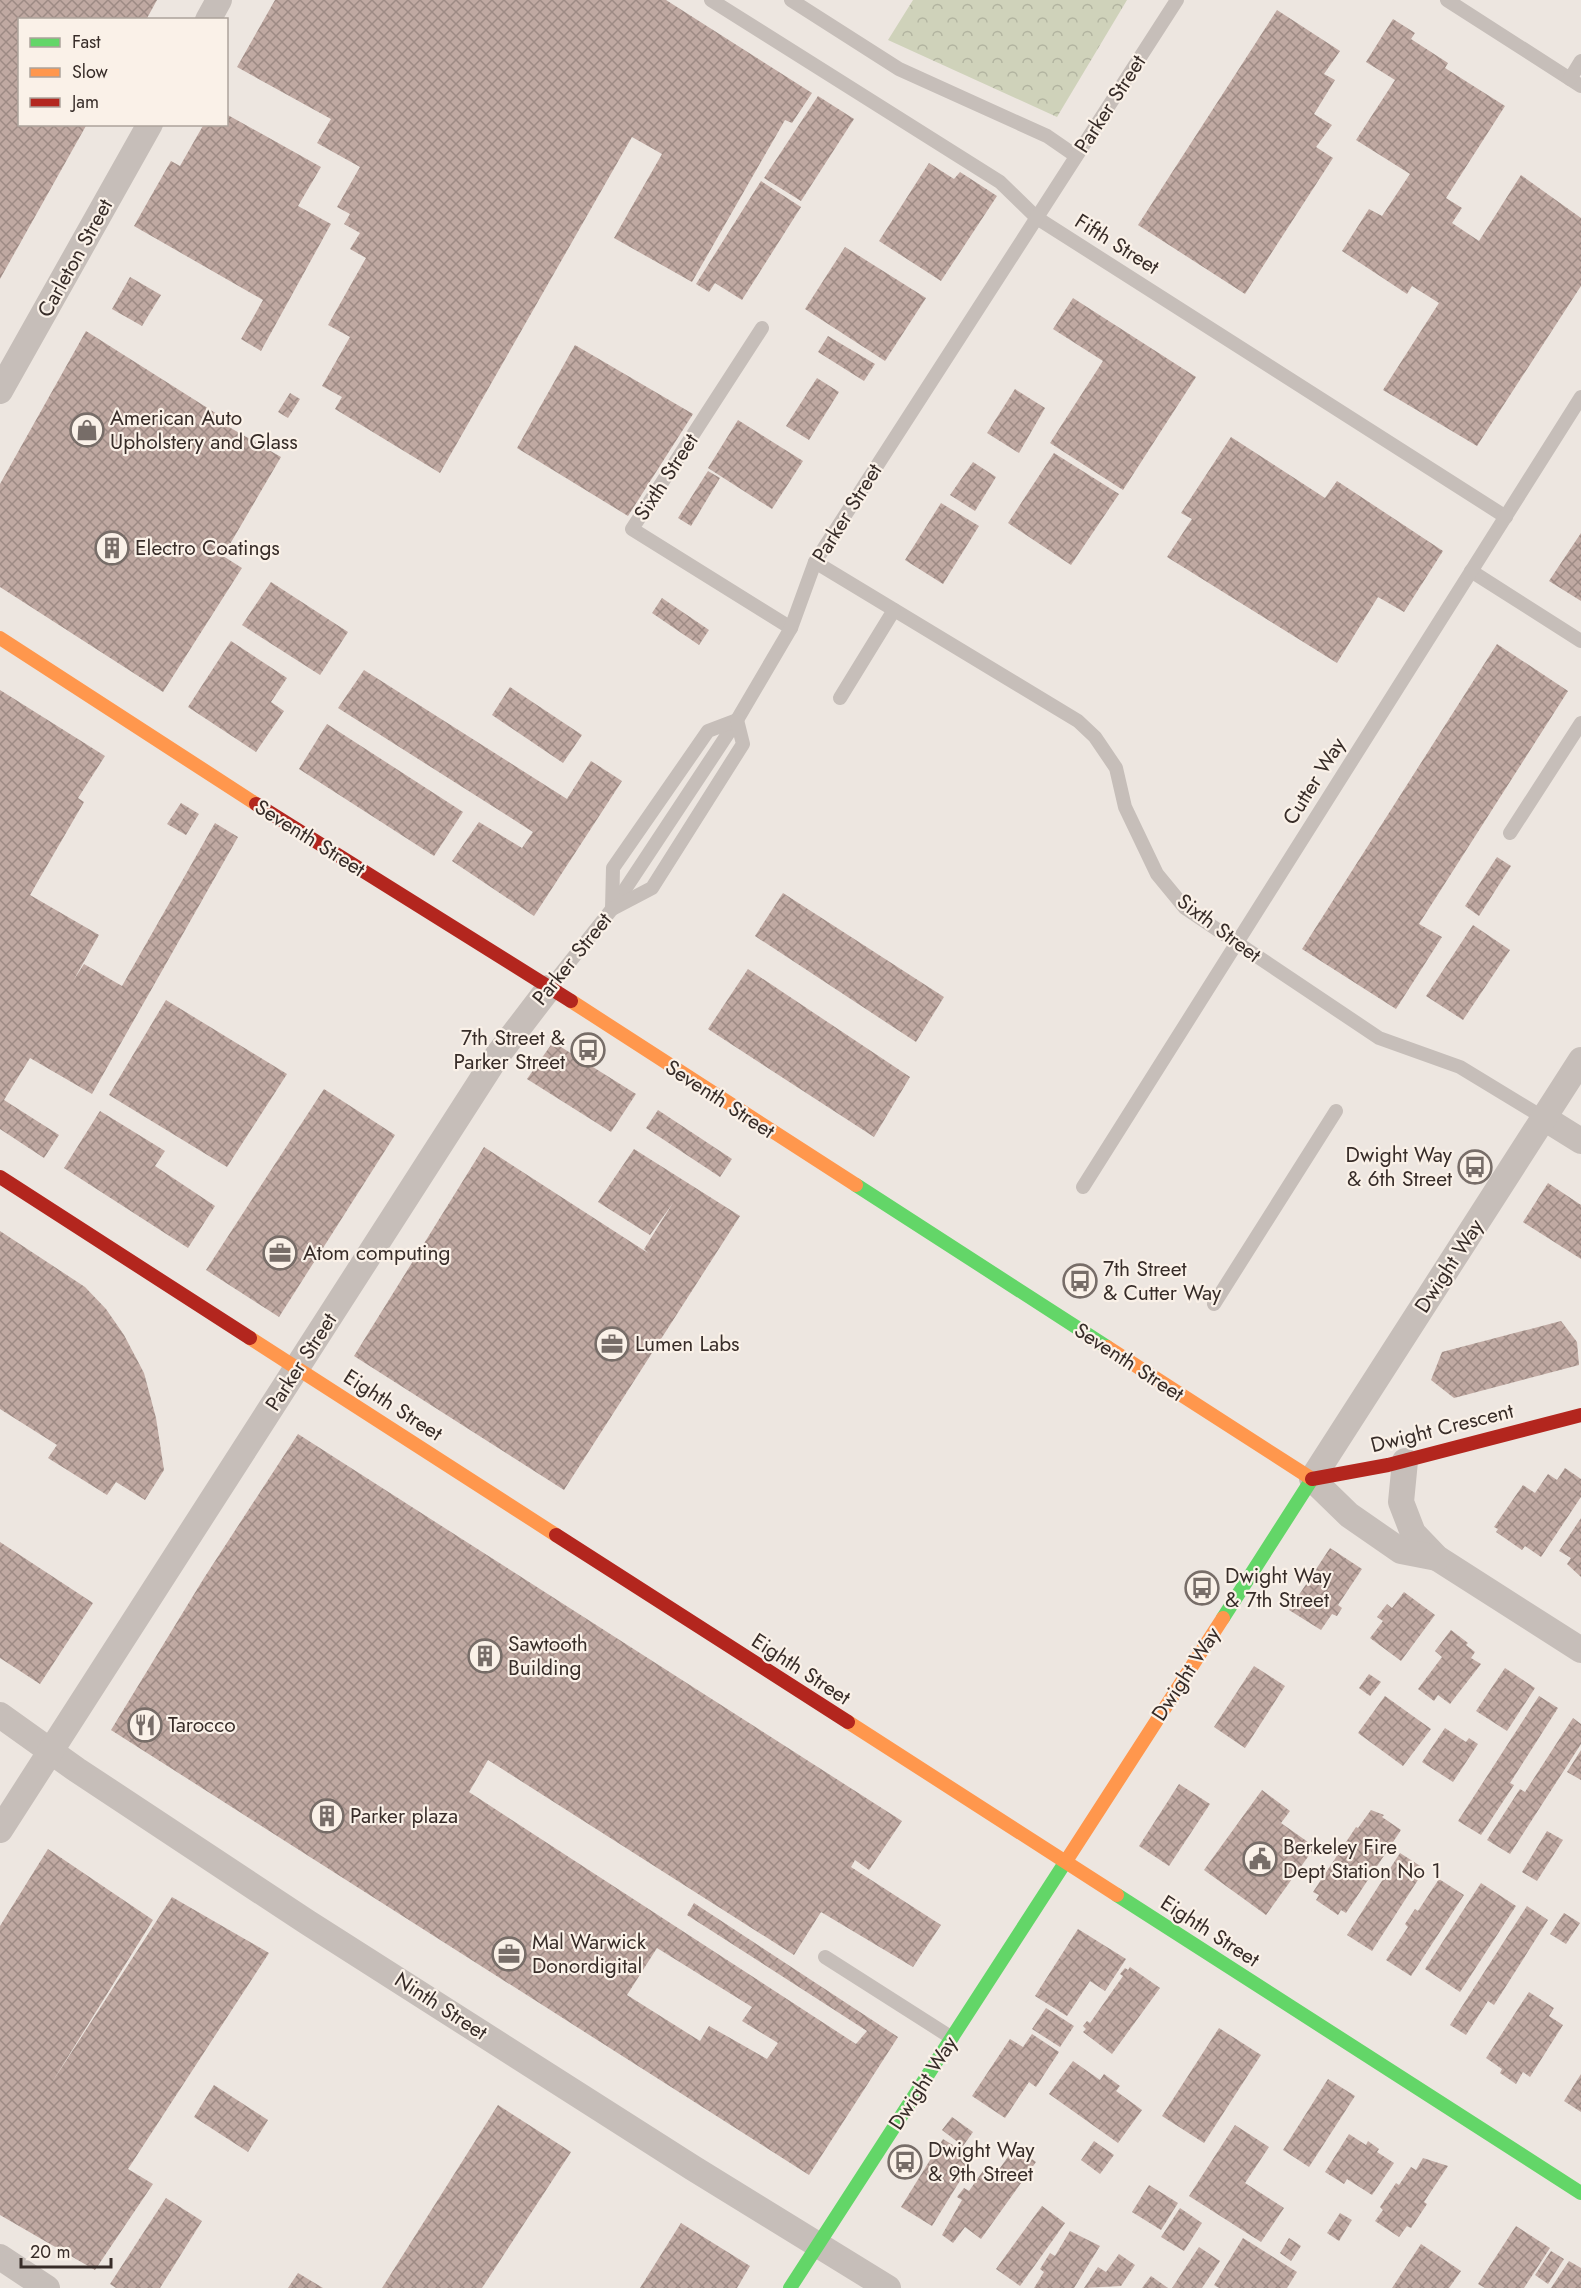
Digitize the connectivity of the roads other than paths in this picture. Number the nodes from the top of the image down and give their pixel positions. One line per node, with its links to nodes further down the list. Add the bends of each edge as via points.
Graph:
1 (219, 0): 6 (street)
2 (711, 0): 11 (lane, Fifth Street, via 1000,182)
3 (791, 0): 10 (lane, via 899,69 1047,136)
4 (1177, 0): 10 (lane, Parker Street)
5 (1447, 0): 8 (lane)
6 (209, 18)
7 (1581, 61): 8 (lane)
8 (1575, 82)
9 (149, 126): 13 (street, Carleton Street)
10 (1076, 156): 11 (lane, Parker Street)
11 (1037, 218): 15 (lane, Fifth Street); 16 (lane, Parker Street)
12 (762, 328): 19 (lane, Sixth Street, via 632,529)
13 (0, 392)
14 (1581, 397): 15 (lane, Cutter Way)
15 (1506, 517): 17 (lane, Cutter Way)
16 (814, 562): 18 (lane, Sixth Street); 19 (lane, Parker Street)
17 (1471, 571): 21 (lane); 27 (lane, Cutter Way)
18 (894, 610): 22 (lane); 27 (lane, Sixth Street, via 1078,721 1095,737 1116,768 1125,807 1157,874 1185,908)
19 (791, 628): 23 (lane, Parker Street)
20 (0, 638): 28 (street, Seventh Street)
21 (1581, 641)
22 (840, 698)
23 (737, 720): 26 (lane); 26 (lane, via 708,731 613,868); 26 (lane, Parker Street, via 743,744 652,888)
24 (1581, 723): 25 (lane)
25 (1510, 833)
26 (612, 909): 28 (lane, Parker Street)
27 (1237, 943): 31 (lane, Sixth Street, via 1379,1038 1460,1067); 34 (lane, Cutter Way)
28 (549, 988): 36 (street, Parker Street, via 497,1056); 39 (street, Seventh Street)
29 (1581, 1060): 31 (street, Dwight Way)
30 (1336, 1111): 35 (lane)
31 (1544, 1118): 32 (street, Sixth Street); 39 (street, Dwight Way)
32 (1581, 1141)
33 (0, 1177): 36 (street, Eighth Street)
34 (1083, 1187)
35 (1214, 1304)
36 (297, 1367): 43 (street, Parker Street); 45 (street, Eighth Street)
37 (1581, 1415): 38 (street, Dwight Crescent)
38 (1405, 1461): 39 (street, Dwight Crescent); 40 (street, Seventh Street, via 1401,1502 1413,1533)
39 (1312, 1479): 40 (street, Seventh Street, via 1349,1515 1401,1551); 45 (street, Dwight Way)
40 (1437, 1558): 41 (street, Seventh Street)
41 (1581, 1650)
42 (0, 1715): 43 (street, Ninth Street)
43 (51, 1751): 44 (street, Parker Street); 49 (street, Ninth Street, via 308,1922)
44 (0, 1830)
45 (1066, 1862): 47 (street, Dwight Way); 48 (street, Eighth Street)
46 (825, 1957): 47 (lane)
47 (952, 2038): 49 (street, Dwight Way)
48 (1581, 2193)
49 (818, 2245): 52 (street, Dwight Way); 53 (street, Ninth Street)
50 (0, 2258): 51 (street)
51 (47, 2288)
52 (790, 2288)
53 (888, 2288)

